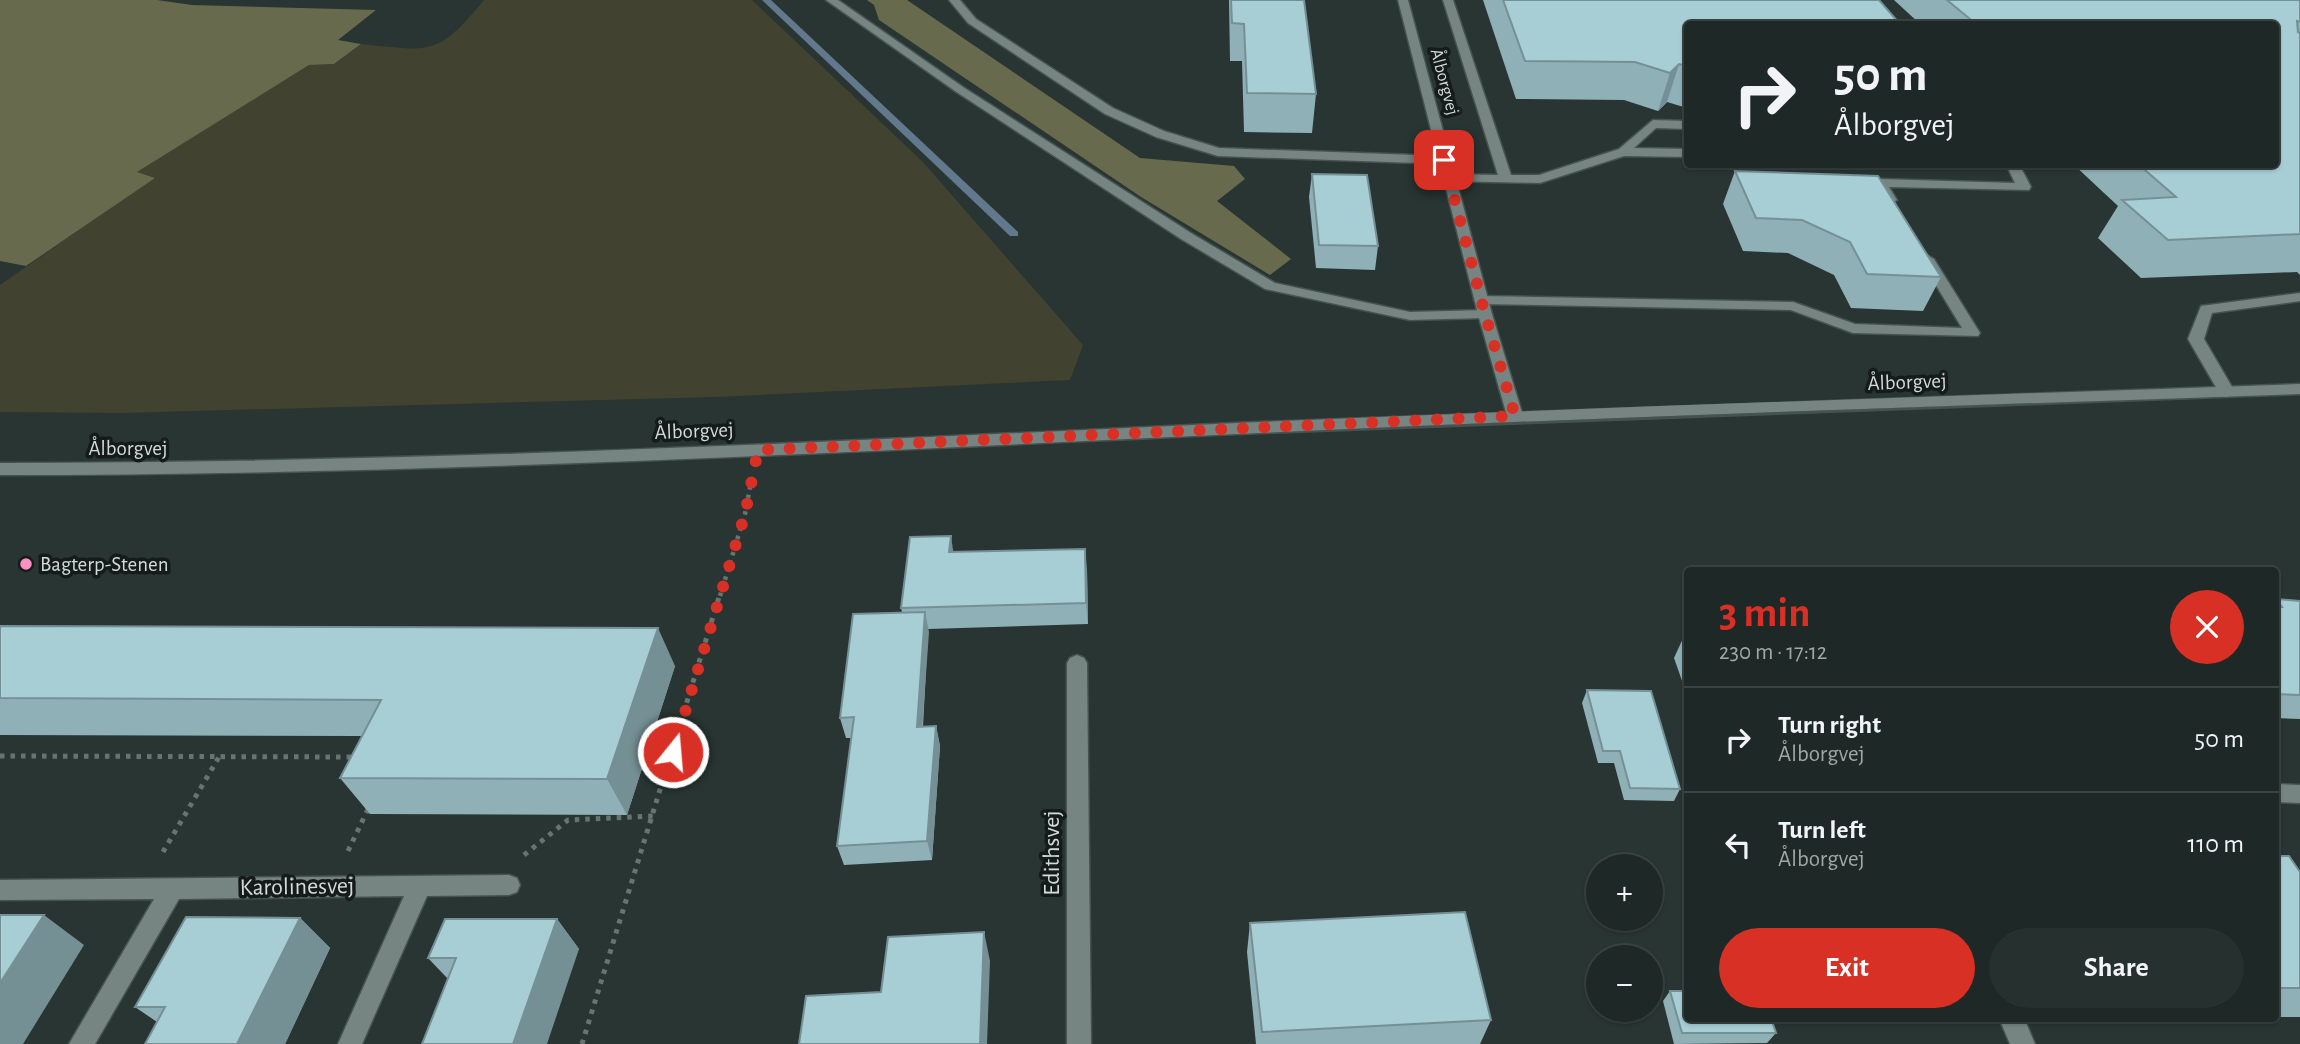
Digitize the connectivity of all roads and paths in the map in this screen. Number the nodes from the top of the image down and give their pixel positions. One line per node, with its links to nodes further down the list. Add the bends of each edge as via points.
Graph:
1 (831, 0): 15 (main road, via 993,111 1270,286 1410,316)
2 (1403, 0): 8 (main road, Ålborgvej)
3 (1448, 0): 11 (main road)
4 (954, 1): 8 (main road, via 972,21 1109,111 1160,135 1218,152)
5 (1684, 125): 6 (main road, via 1653,124)
6 (1623, 152): 7 (main road); 11 (main road, via 1540,178)
7 (1684, 153)
8 (1444, 160): 10 (main road, Ålborgvej)
9 (2014, 168): 12 (main road, via 2024,187 1880,183)
10 (1448, 178): 11 (main road); 15 (main road, Ålborgvej)
11 (1506, 178)
12 (1901, 218)
13 (1916, 241): 15 (main road, via 1973,333 1853,328 1793,306)
14 (2300, 297): 17 (main road, via 2206,309 2196,339)
15 (1483, 307): 18 (main road, Ålborgvej)
16 (2300, 389): 17 (main road, Ålborgvej)
17 (2227, 393): 18 (main road, Ålborgvej)
18 (1515, 416): 19 (main road, Ålborgvej)
19 (758, 450): 20 (main road, Ålborgvej, via 158,469); 23 (path, via 745,514)
20 (0, 469)
21 (1077, 663): 41 (main road, Edithsvej)
22 (632, 752): 23 (path)
23 (673, 752): 30 (path)
24 (0, 756): 25 (path)
25 (219, 756): 26 (path); 34 (path)
26 (366, 757)
27 (376, 792): 33 (path)
28 (2279, 793): 29 (main road)
29 (2300, 793)
30 (654, 816): 31 (path, via 568,820 523,856); 40 (path)
31 (509, 885): 32 (main road, Karolinesvej)
32 (420, 886): 33 (main road, Karolinesvej); 39 (main road)
33 (332, 887): 35 (main road, Karolinesvej)
34 (142, 888): 35 (main road, Karolinesvej); 36 (main road, Karolinesvej)
35 (173, 888): 38 (main road)
36 (0, 890)
37 (2013, 1022): 42 (main road)
38 (81, 1044)
39 (350, 1044)
40 (582, 1044)
41 (1079, 1044)
42 (2023, 1044)

